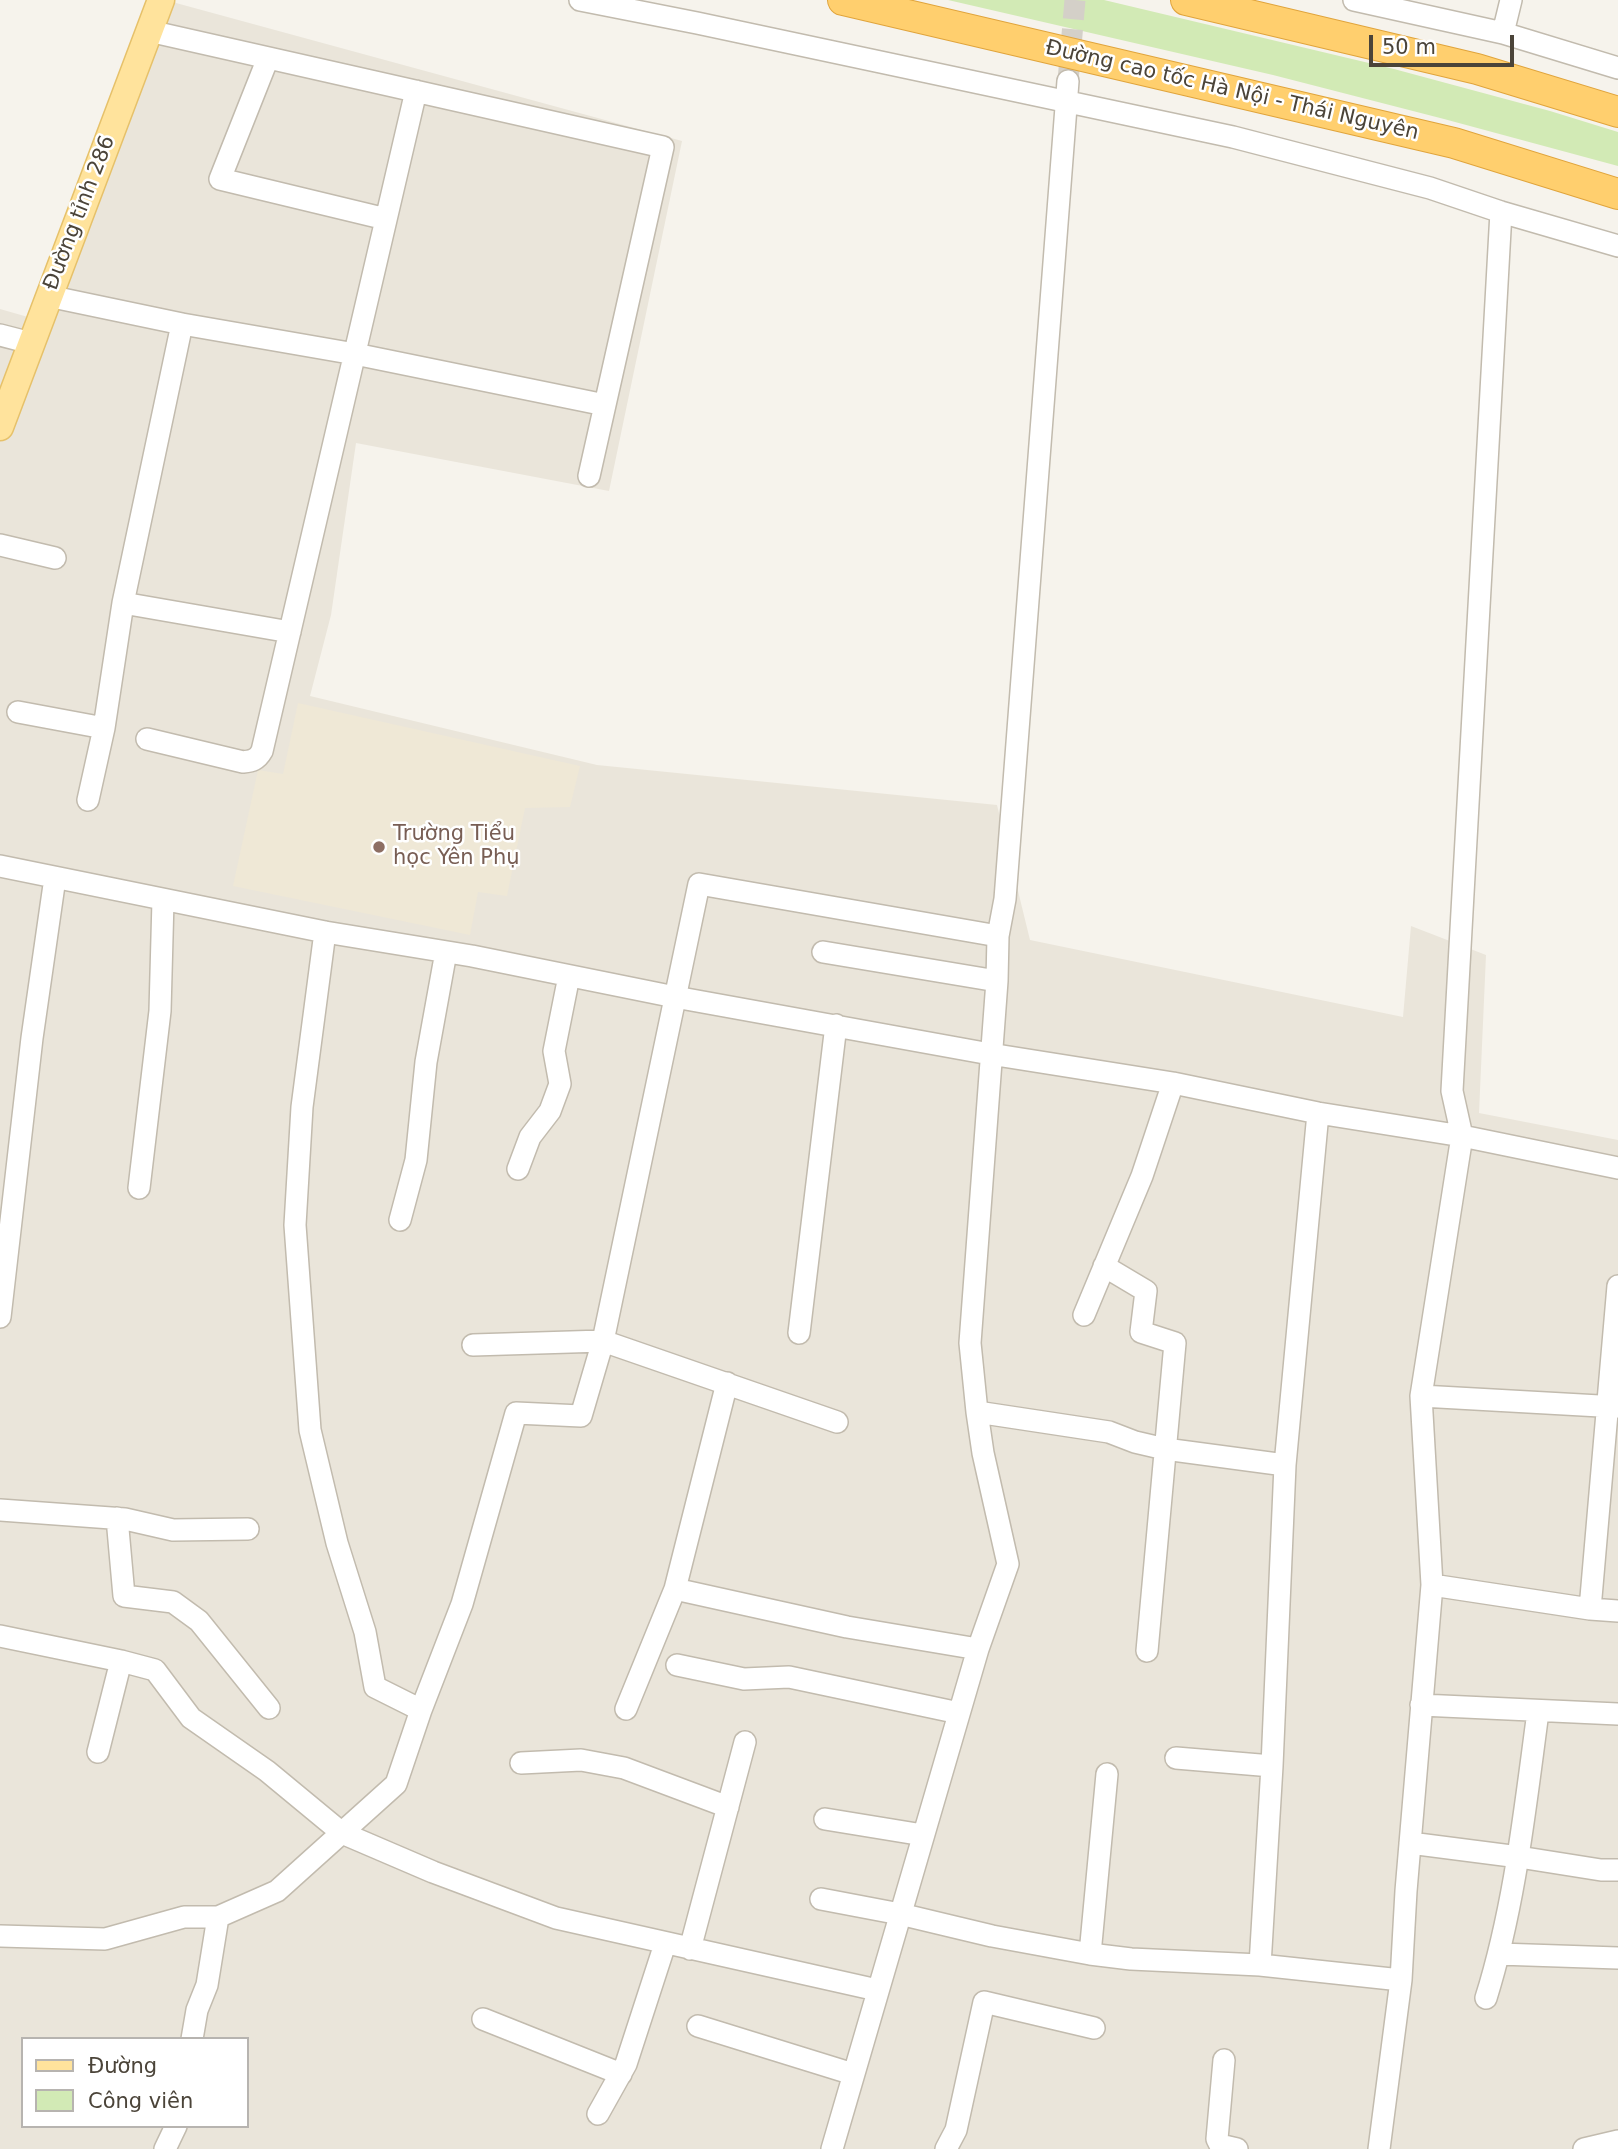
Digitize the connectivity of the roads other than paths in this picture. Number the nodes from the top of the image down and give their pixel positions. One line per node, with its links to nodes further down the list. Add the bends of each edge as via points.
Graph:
1 (161, 0): 7 (main road, Đường tỉnh 286)
2 (580, 0): 13 (street)
3 (843, 0): 15 (highway, Đường cao tốc Hà Nội - Thái Nguyên, via 1454,144)
4 (1185, 0): 14 (highway, via 1477,69)
5 (1354, 0): 8 (street)
6 (1511, 0): 8 (street)
7 (149, 31): 9 (street); 19 (main road, Đường tỉnh 286)
8 (1503, 33): 10 (street)
9 (268, 58): 12 (street); 17 (street, via 220,179)
10 (1618, 68)
11 (1068, 81): 13 (street)
12 (416, 92): 17 (street); 24 (street, via 663,147)
13 (1066, 103): 16 (street, via 1233,137 1430,188); 39 (street, via 1005,900)
14 (1618, 112)
15 (1618, 194)
16 (1501, 212): 18 (street); 49 (street, via 1452,1091)
17 (386, 219): 23 (street)
18 (1618, 246)
19 (48, 296): 20 (street); 22 (main road, Đường tỉnh 286)
20 (182, 324): 23 (street); 29 (street)
21 (0, 335): 22 (street)
22 (31, 343): 25 (main road, Đường tỉnh 286)
23 (355, 354): 24 (street); 30 (street)
24 (605, 405): 26 (street)
25 (0, 427)
26 (589, 476)
27 (0, 545): 28 (street)
28 (55, 558)
29 (124, 603): 30 (street); 32 (street)
30 (290, 632): 33 (street, via 264,742 252,762)
31 (18, 712): 32 (street)
32 (104, 728): 34 (street)
33 (147, 739)
34 (88, 800)
35 (0, 866): 36 (street)
36 (55, 878): 37 (street); 54 (street)
37 (163, 900): 38 (street); 52 (street, via 160,1010)
38 (325, 932): 40 (street); 84 (street, via 302,1107 295,1225 310,1430 337,1544 365,1632 375,1687)
39 (998, 936): 43 (street); 44 (street, via 699,884)
40 (446, 952): 42 (street); 53 (street, via 426,1062 416,1160)
41 (823, 952): 43 (street)
42 (569, 976): 44 (street); 51 (street, via 554,1051 561,1084 550,1111 530,1137)
43 (997, 981): 46 (street)
44 (675, 997): 45 (street); 60 (street)
45 (836, 1025): 46 (street); 59 (street)
46 (990, 1054): 47 (street); 65 (street, via 971,1343)
47 (1173, 1083): 48 (street); 55 (street, via 1142,1176)
48 (1318, 1113): 49 (street); 68 (street)
49 (1462, 1136): 50 (street); 63 (street)
50 (1618, 1168)
51 (518, 1169)
52 (139, 1188)
53 (400, 1220)
54 (3, 1264): 58 (street)
55 (1104, 1266): 57 (street); 67 (street, via 1146,1291 1141,1332 1175,1343)
56 (1618, 1286): 64 (street)
57 (1084, 1315)
58 (0, 1317)
59 (799, 1333)
60 (603, 1341): 61 (street); 62 (street); 84 (street, via 581,1416 516,1413 462,1604)
61 (472, 1345)
62 (727, 1383): 66 (street); 73 (street)
63 (1420, 1396): 64 (street); 72 (street)
64 (1613, 1408): 74 (street)
65 (977, 1412): 67 (street, via 1109,1432); 77 (street, via 1008,1564)
66 (837, 1422)
67 (1165, 1449): 68 (street); 78 (street)
68 (1285, 1465): 92 (street)
69 (0, 1510): 70 (street)
70 (117, 1518): 71 (street, via 173,1530); 82 (street, via 124,1596 173,1602 199,1621)
71 (248, 1529)
72 (1432, 1585): 74 (street); 81 (street)
73 (675, 1589): 77 (street, via 847,1627); 83 (street)
74 (1590, 1609): 75 (street)
75 (1618, 1611)
76 (0, 1636): 79 (street)
77 (978, 1649): 86 (street)
78 (1147, 1651)
79 (121, 1661): 89 (street); 96 (street, via 155,1671 191,1718 267,1771)
80 (677, 1665): 86 (street, via 744,1679 789,1677)
81 (1421, 1705): 85 (street); 98 (street)
82 (269, 1708)
83 (626, 1709)
84 (421, 1710): 96 (street, via 396,1784)
85 (1538, 1712): 87 (street); 99 (street)
86 (959, 1713): 97 (street)
87 (1618, 1714)
88 (745, 1742): 94 (street)
89 (98, 1752)
90 (1176, 1758): 92 (street)
91 (521, 1763): 94 (street, via 581,1760 624,1768)
92 (1272, 1766): 110 (street)
93 (1107, 1774): 107 (street)
94 (728, 1807): 106 (street)
95 (825, 1819): 97 (street)
96 (342, 1833): 103 (street, via 277,1891); 105 (street, via 556,1919)
97 (923, 1835): 102 (street)
98 (1410, 1843): 99 (street); 111 (street)
99 (1519, 1857): 100 (street); 108 (street)
100 (1618, 1870)
101 (821, 1899): 102 (street)
102 (900, 1914): 107 (street); 112 (street)
103 (218, 1917): 104 (street, via 184,1917 105,1939); 117 (street)
104 (0, 1936)
105 (665, 1944): 106 (street); 119 (street)
106 (690, 1949): 112 (street)
107 (1090, 1954): 110 (street)
108 (1500, 1954): 109 (street); 113 (street)
109 (1618, 1958)
110 (1260, 1965): 111 (street)
111 (1401, 1980): 128 (street)
112 (877, 1990): 120 (street)
113 (1486, 1998)
114 (483, 2019): 119 (street)
115 (698, 2026): 120 (street)
116 (1094, 2028): 126 (street, via 984,2002 956,2130)
117 (192, 2037)
118 (1224, 2060): 127 (street, via 1217,2138 1220,2145)
119 (621, 2074): 121 (street)
120 (853, 2074): 125 (street)
121 (598, 2114)
122 (175, 2128): 124 (street)
123 (1618, 2141): 129 (street)
124 (165, 2149)
125 (832, 2149)
126 (946, 2149)
127 (1237, 2149)
128 (1379, 2149)
129 (1584, 2149)

